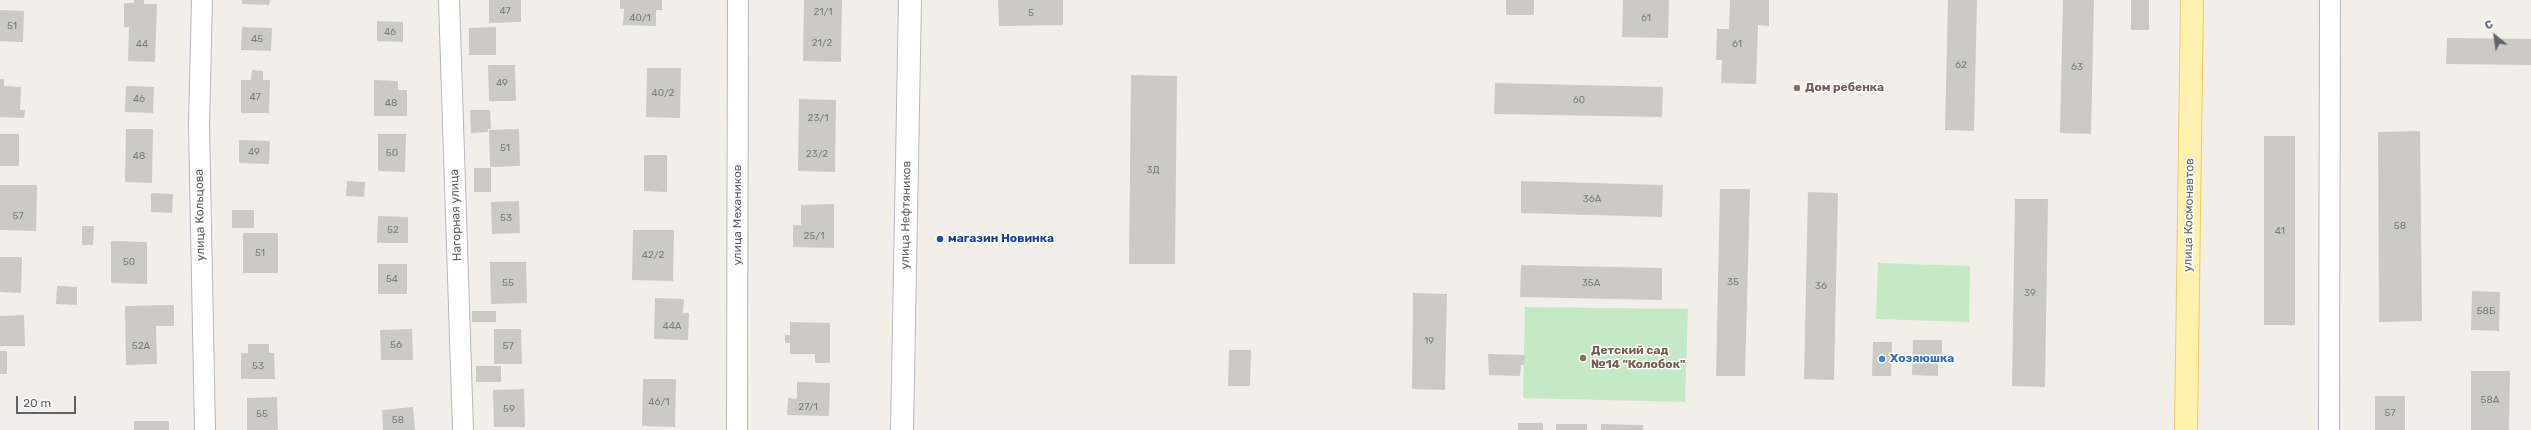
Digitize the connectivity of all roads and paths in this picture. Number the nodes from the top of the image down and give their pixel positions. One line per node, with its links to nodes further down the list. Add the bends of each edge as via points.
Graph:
1 (202, 0): 7 (street, улица Кольцова, via 199,125)
2 (449, 0): 8 (street, Нагорная улица)
3 (738, 0): 9 (street, улица Механиков)
4 (910, 0): 10 (main road, улица Нефтяников)
5 (2192, 0): 11 (main road, улица Космонавтов)
6 (2330, 0): 12 (street)
7 (205, 430)
8 (463, 430)
9 (737, 430)
10 (902, 430)
11 (2186, 430)
12 (2329, 430)

